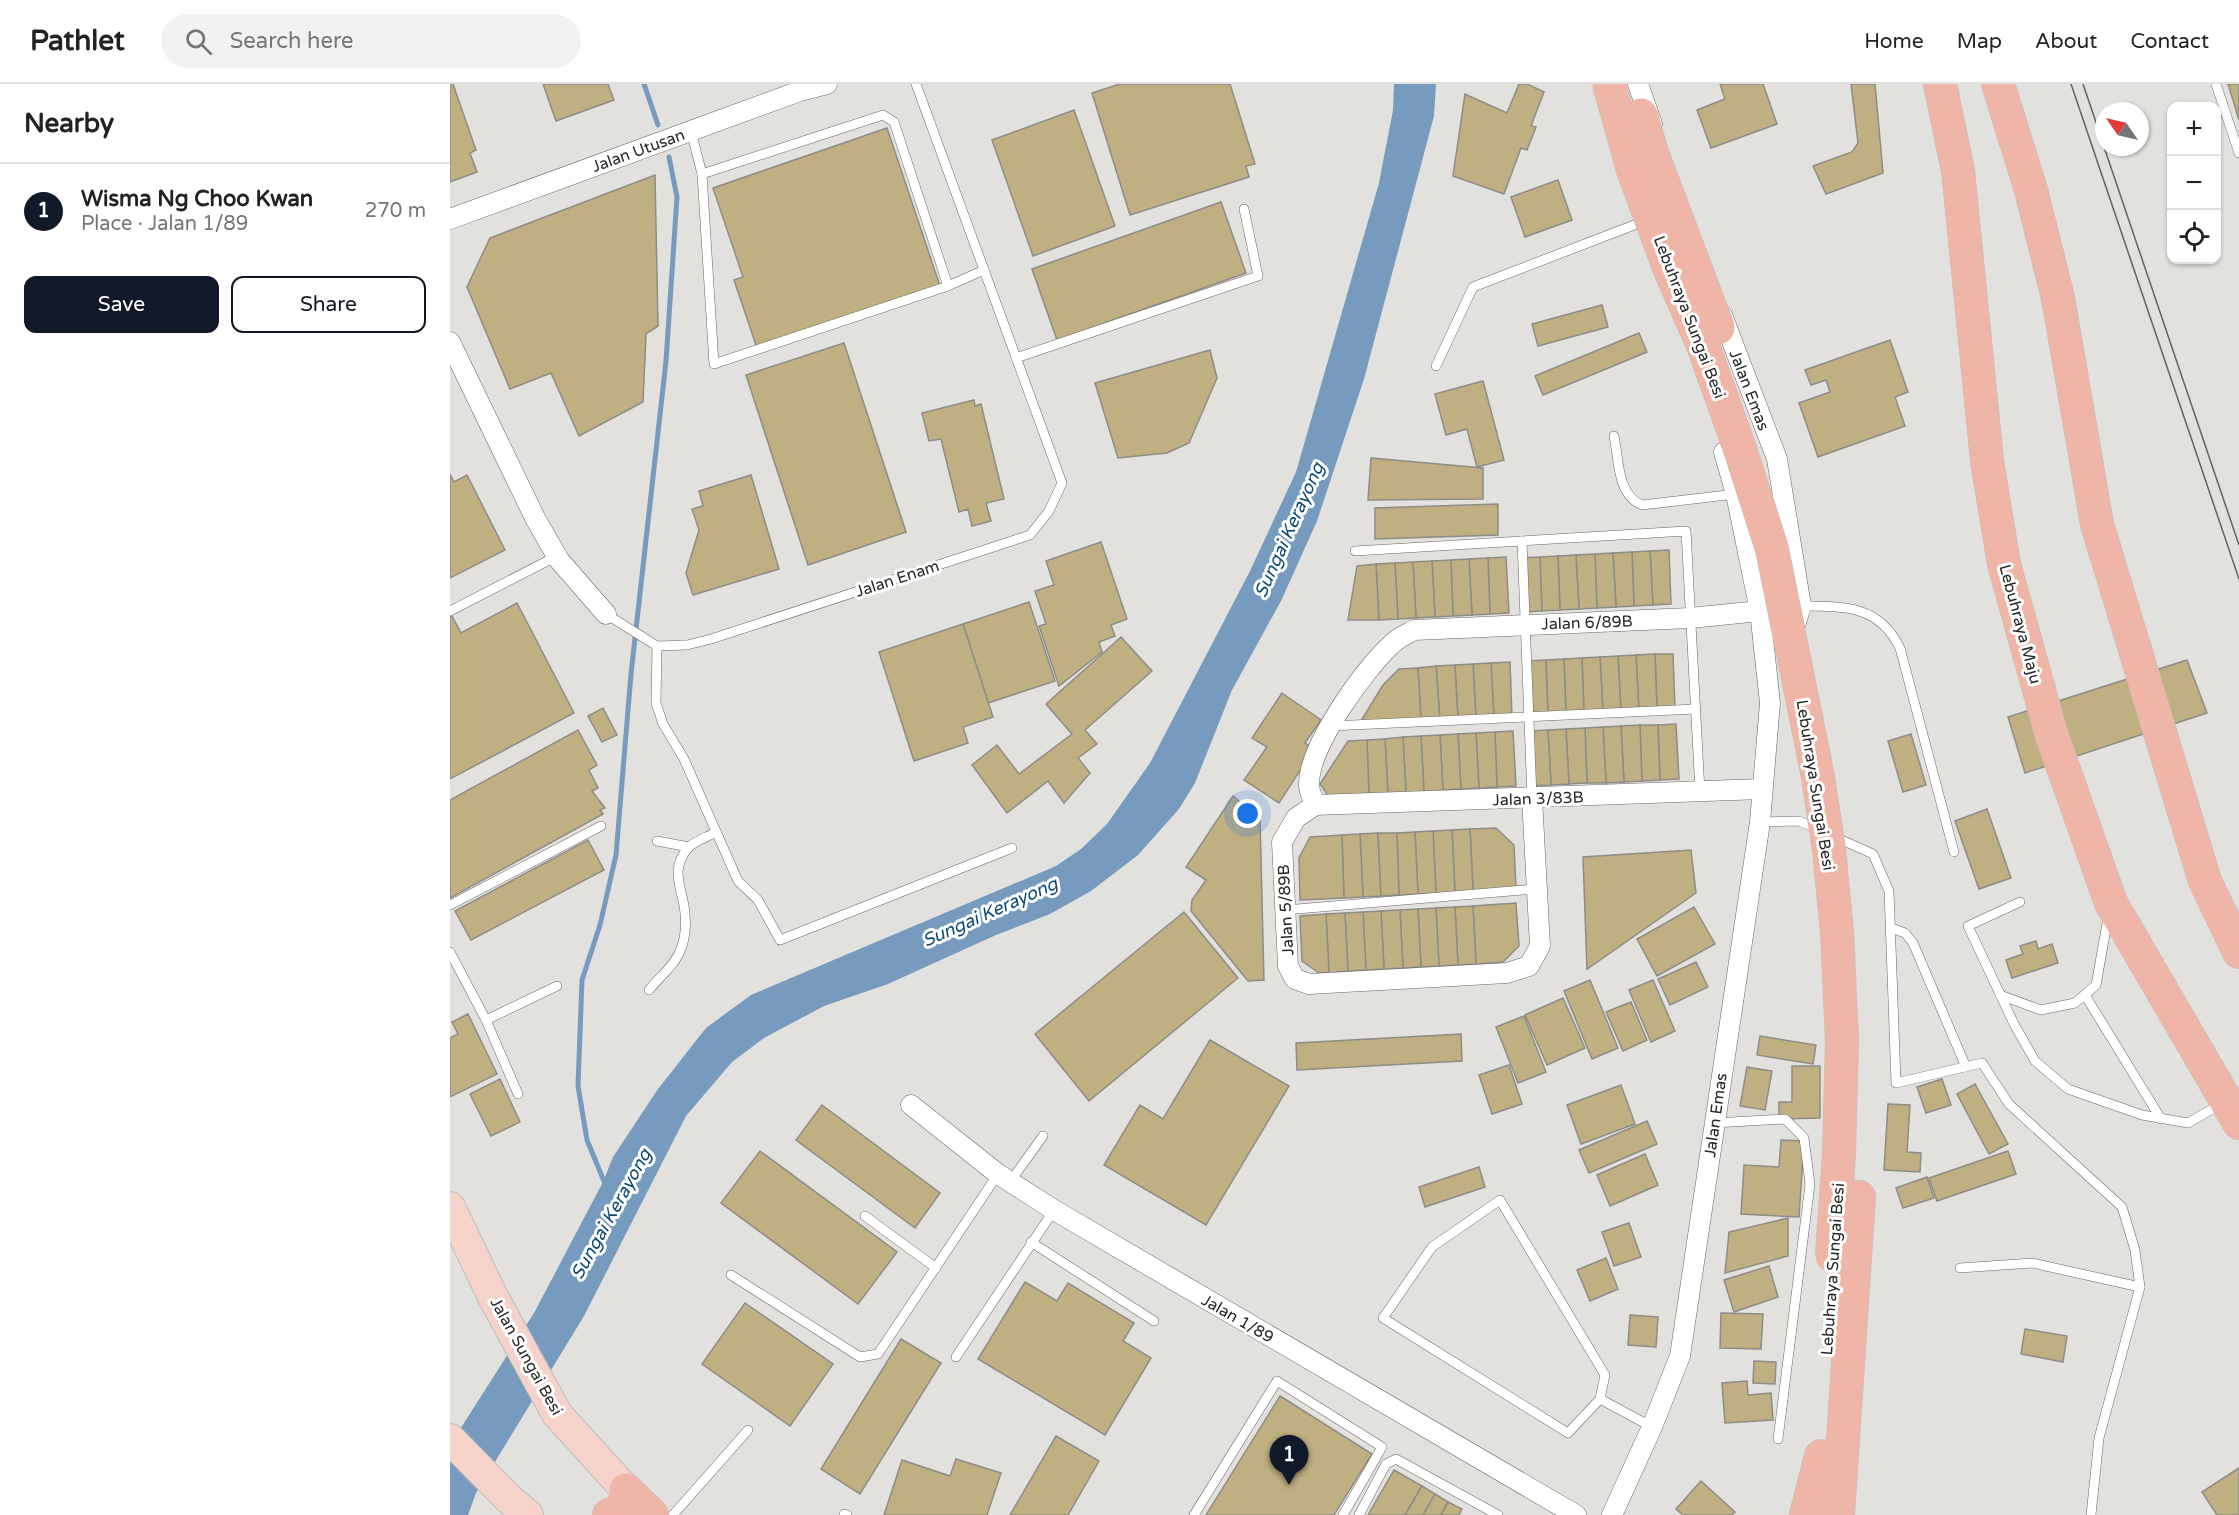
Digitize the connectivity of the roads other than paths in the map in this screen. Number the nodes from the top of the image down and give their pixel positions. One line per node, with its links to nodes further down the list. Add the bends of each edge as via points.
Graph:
1 (827, 84): 9 (street, Jalan Utusan)
2 (916, 84): 15 (lane, Jalan Enam)
3 (1608, 84): 14 (street, Jalan Emas); 83 (highway, Lebuhraya Sungai Besi, bridge, via 1633,170 1704,348 1772,549 1818,777 1837,932 1842,1040)
4 (1632, 84): 96 (highway, Lebuhraya Sungai Besi, bridge, via 1652,153 1785,517 1845,873 1857,980 1861,1088 1859,1197)
5 (1638, 84): 25 (street, Jalan Emas, via 1777,459)
6 (1940, 84): 49 (highway, Lebuhraya Maju, via 1958,171 1987,461 2004,564 2051,733)
7 (1998, 84): 54 (highway, via 2031,189 2058,298 2097,524 2205,881)
8 (2216, 84): 10 (lane)
9 (691, 131): 11 (lane); 13 (street, Jalan Utusan)
10 (2239, 153)
11 (702, 174): 16 (lane, via 883,115 894,122); 16 (lane, via 714,364)
12 (1244, 208): 18 (lane, via 1258,276)
13 (450, 219)
14 (1642, 222): 19 (lane, via 1473,287); 21 (street, Jalan Emas)
15 (984, 270): 16 (lane); 18 (lane, Jalan Enam)
16 (948, 286)
17 (450, 342): 24 (street)
18 (1016, 358): 31 (lane, Jalan Enam, via 1062,483 1049,511 1030,535 711,639)
19 (1436, 366)
20 (1614, 436): 21 (lane, via 1625,493 1632,501 1642,505)
21 (1736, 494): 27 (street, Jalan Emas)
22 (1522, 540): 23 (lane); 29 (lane, via 1686,531); 30 (lane)
23 (1355, 551)
24 (557, 556): 26 (lane); 28 (street)
25 (1801, 606): 27 (lane); 32 (street, Jalan Emas); 46 (lane, via 1836,606 1869,613 1891,630 1900,648)
26 (450, 611)
27 (1760, 611): 29 (street, Jalan 6/89B); 32 (street, Jalan Emas)
28 (606, 614): 31 (lane)
29 (1690, 618): 30 (street, Jalan 6/89B); 33 (lane)
30 (1525, 624): 34 (lane); 35 (street, Jalan 6/89B, via 1414,630 1393,643 1372,665)
31 (657, 646): 42 (lane, via 656,703)
32 (1770, 703): 36 (street, Jalan Emas)
33 (1696, 710): 34 (lane); 37 (lane)
34 (1529, 718): 35 (lane); 38 (lane)
35 (1330, 726): 39 (street, via 1312,763 1308,785)
36 (1762, 789): 37 (street, Jalan 3/83B); 40 (street, Jalan Emas)
37 (1700, 792): 38 (street, Jalan 3/83B)
38 (1532, 798): 39 (street, Jalan 3/83B); 47 (street, Jalan 5/89B)
39 (1315, 805): 51 (street, Jalan 5/89B, via 1296,818 1282,842)
40 (1760, 822): 52 (lane, via 1799,821 1873,854 1889,891); 65 (street, Jalan Emas)
41 (601, 826): 50 (lane)
42 (716, 832): 44 (lane); 45 (lane, via 738,881 758,900 780,940)
43 (657, 841): 44 (lane)
44 (689, 847): 56 (lane, via 677,873 686,912 683,944 672,967)
45 (1012, 848)
46 (1954, 852)
47 (1536, 889): 51 (lane); 51 (street, Jalan 5/89B, via 1539,946 1528,966 1507,973 1309,984 1295,979 1288,966)
48 (2020, 902): 58 (lane, via 1968,926)
49 (2111, 903): 57 (lane, via 2096,985); 63 (highway, Lebuhraya Maju)
50 (450, 905)
51 (1285, 909)
52 (1891, 928): 60 (lane, via 1905,933 1913,943); 60 (lane, via 1896,1083)
53 (450, 952): 59 (lane)
54 (2239, 952)
55 (557, 986): 59 (lane)
56 (649, 990)
57 (2085, 994): 58 (lane, via 2075,1003 2041,1010); 64 (lane)
58 (2000, 995): 64 (lane, via 2035,1061 2068,1089)
59 (486, 1020): 61 (lane)
60 (1966, 1067): 75 (lane, via 1982,1063 2009,1104 2122,1207 2135,1250)
61 (518, 1094)
62 (911, 1105): 67 (street, Jalan 1/89)
63 (2233, 1112): 64 (lane, via 2188,1124)
64 (2161, 1119)
65 (1714, 1123): 79 (street, Jalan Emas, via 1680,1356); 82 (lane, via 1785,1119 1804,1138 1810,1184)
66 (1043, 1136): 67 (lane)
67 (1004, 1178): 69 (street, Jalan 1/89); 72 (lane)
68 (450, 1207): 85 (main road, Jalan Sungai Besi, via 493,1297 557,1414)
69 (1054, 1210): 71 (lane); 92 (street, Jalan 1/89)
70 (865, 1216): 72 (lane)
71 (1031, 1242): 76 (lane); 77 (lane)
72 (936, 1268): 74 (lane, via 878,1354 860,1356)
73 (1960, 1268): 75 (lane, via 2032,1263)
74 (731, 1275)
75 (2140, 1287): 97 (lane, via 2099,1438)
76 (1154, 1322)
77 (956, 1357)
78 (1600, 1399): 78 (lane, via 1568,1433 1383,1318 1432,1247 1500,1200 1605,1375); 79 (lane)
79 (1652, 1427): 93 (street, Jalan Emas)
80 (748, 1430): 87 (lane)
81 (450, 1438): 84 (main road)
82 (1778, 1439)
83 (1821, 1456): 94 (highway); 95 (highway, Lebuhraya Sungai Besi)
84 (518, 1507)
85 (625, 1507): 86 (highway, Jalan Sungai Besi)
86 (652, 1515)
87 (673, 1515)
88 (1194, 1515): 89 (lane, via 1276,1381 1382,1447)
89 (1343, 1515)
90 (1359, 1515): 91 (lane, via 1386,1464 1400,1459)
91 (1498, 1515)
92 (1576, 1515)
93 (1612, 1515)
94 (1806, 1515)
95 (1816, 1515)
96 (1838, 1515)
97 (2091, 1515)

